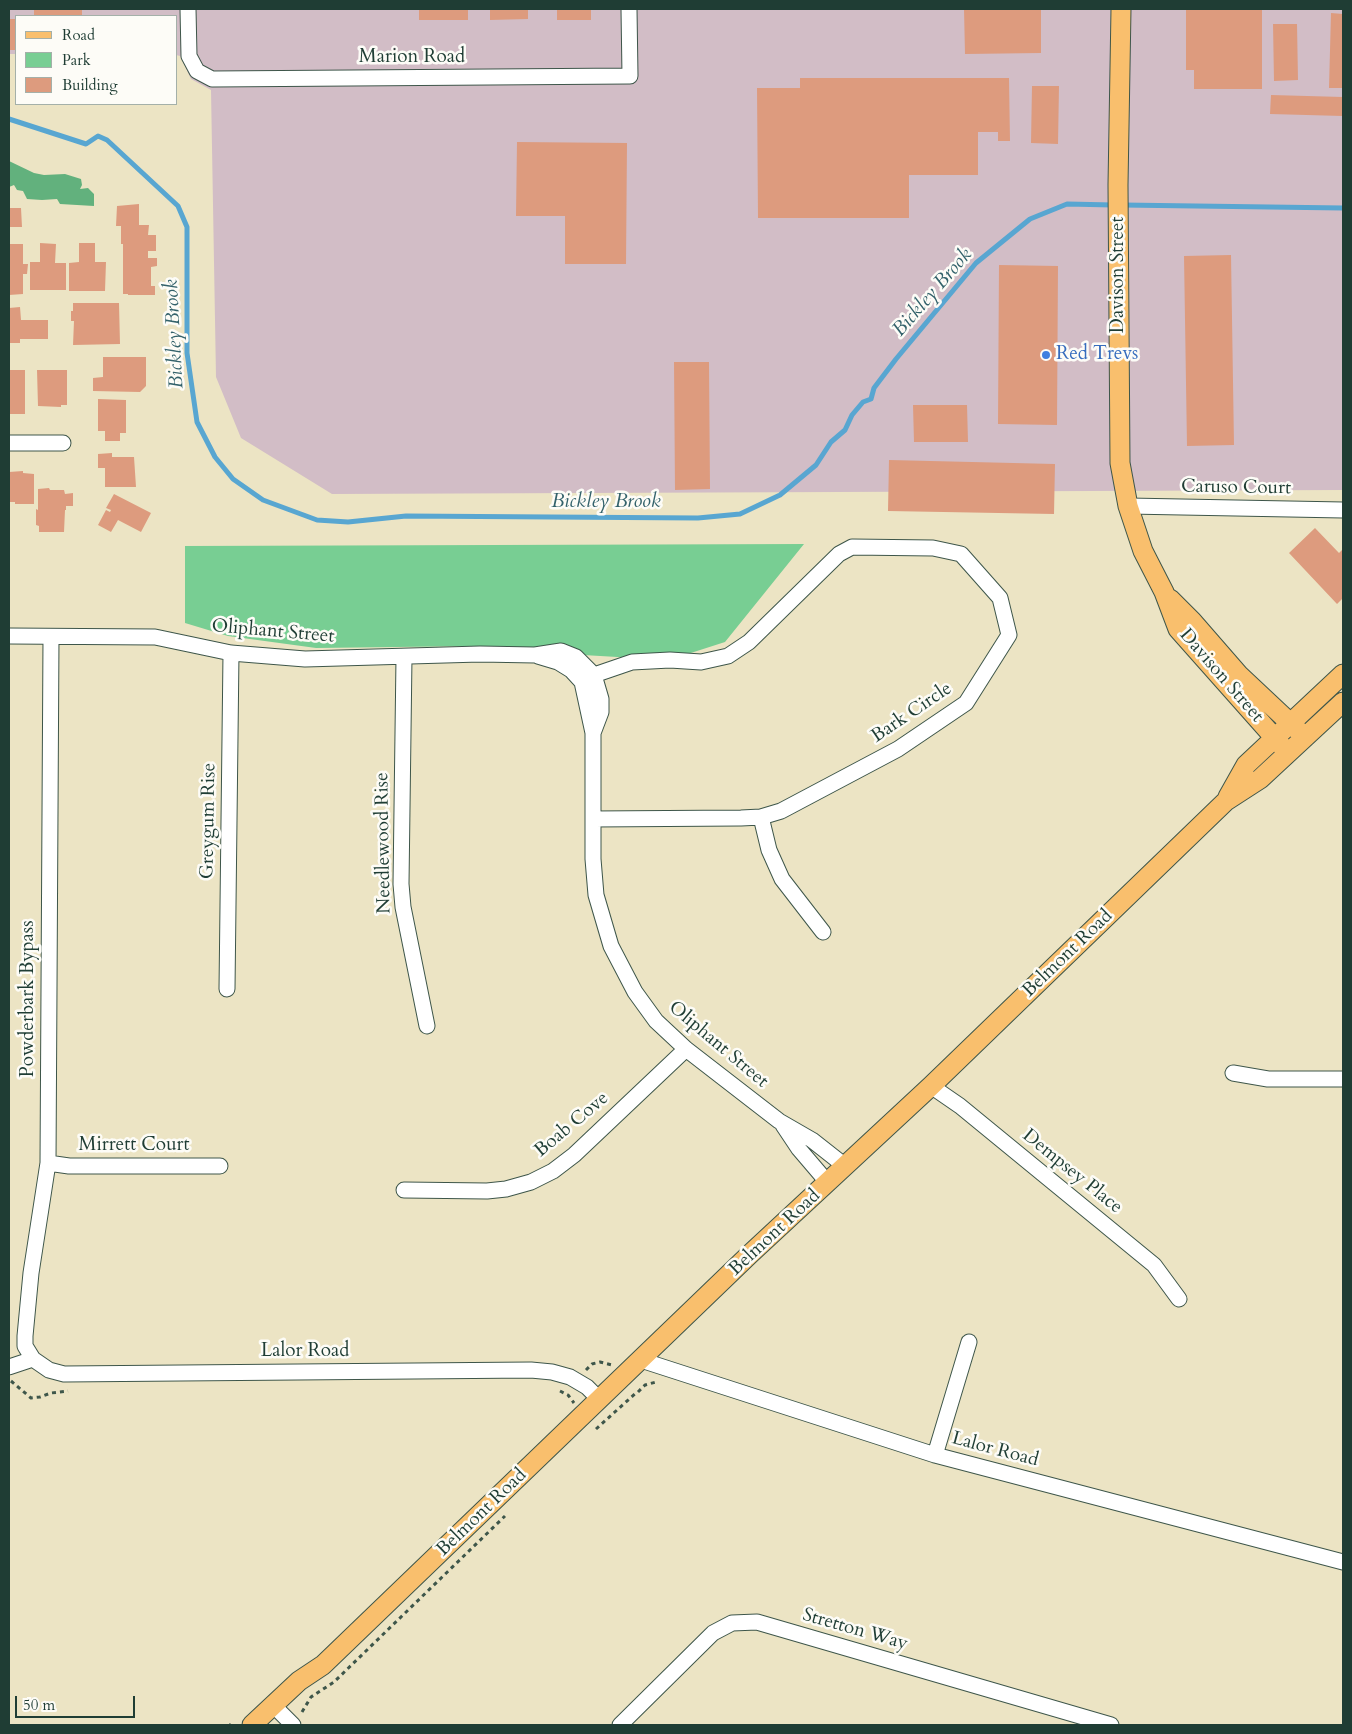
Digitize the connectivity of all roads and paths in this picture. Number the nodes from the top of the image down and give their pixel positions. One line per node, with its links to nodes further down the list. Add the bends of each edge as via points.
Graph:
1 (188, 9): 2 (street, Marion Road, via 189,56 197,71 212,79 630,76)
2 (629, 9)
3 (1121, 9): 6 (main road, Davison Street, via 1118,185 1120,463)
4 (9, 443): 5 (street)
5 (63, 443)
6 (1128, 506): 7 (street, Caruso Court); 8 (main road, Davison Street, via 1143,552)
7 (1343, 510)
8 (1164, 592): 16 (main road, Davison Street, via 1239,675); 18 (main road, Davison Street, via 1178,629)
9 (9, 636): 10 (street, Oliphant Street)
10 (51, 637): 11 (street, Oliphant Street, via 155,637); 31 (street, Powderbark Bypass)
11 (231, 653): 12 (street, Oliphant Street, via 305,659); 24 (street, Greygum Rise)
12 (404, 657): 14 (street, Oliphant Street, via 535,655 558,662); 25 (street, Needlewood Rise, via 401,884)
13 (1343, 674): 16 (main road, Belmont Road)
14 (588, 679): 21 (street, Bark Circle, via 632,662 702,662 728,656 749,642 839,554 852,547 933,548 961,554 1000,598 1009,635 966,703 898,749 781,811); 22 (street, Oliphant Street, via 593,733)
15 (1343, 702): 17 (main road, Belmont Road)
16 (1289, 724): 17 (main road, Davison Street); 18 (main road, Belmont Road)
17 (1305, 737): 19 (main road, Belmont Road)
18 (1274, 738): 19 (main road, Davison Street); 20 (main road, Belmont Road, via 1246,765)
19 (1288, 753): 20 (main road, Belmont Road, via 1260,779)
20 (1226, 801): 29 (main road, Belmont Road)
21 (761, 817): 22 (street, Bark Circle); 23 (street, via 769,850 782,879)
22 (593, 819): 26 (street, Oliphant Street, via 596,895 610,946 635,992 656,1021)
23 (823, 932)
24 (227, 988)
25 (427, 1026)
26 (686, 1049): 30 (street, Oliphant Street); 35 (street, Boab Cove, via 574,1155 532,1182 506,1189)
27 (1233, 1073): 28 (street, via 1268,1079)
28 (1343, 1079)
29 (931, 1086): 33 (main road, Belmont Road); 36 (street, Dempsey Place, via 960,1106 1154,1265)
30 (779, 1120): 33 (street, Oliphant Street); 34 (street, Oliphant Street)
31 (48, 1163): 32 (street, Mirrett Court, via 69,1166); 38 (street, Powderbark Bypass, via 25,1336 25,1346)
32 (220, 1166)
33 (845, 1166): 34 (main road, Belmont Road)
34 (828, 1183): 39 (main road, Belmont Road)
35 (404, 1190)
36 (1179, 1299)
37 (969, 1342): 46 (street)
38 (33, 1359): 40 (street); 44 (street, Lalor Road, via 49,1370 64,1374 531,1370 570,1376)
39 (641, 1360): 44 (main road, Belmont Road); 46 (street, Lalor Road)
40 (9, 1367)
41 (9, 1380): 42 (path, via 31,1398)
42 (72, 1390)
43 (559, 1391): 45 (path, via 568,1395)
44 (599, 1399): 45 (main road, Belmont Road)
45 (583, 1414): 49 (main road, Belmont Road, via 323,1665 306,1690)
46 (935, 1455): 48 (street, Lalor Road)
47 (510, 1511): 49 (path, via 334,1682)
48 (1343, 1562)
49 (274, 1719)
50 (620, 1725): 51 (street, Stretton Way, via 713,1633 732,1623 757,1622)
51 (1111, 1725)

